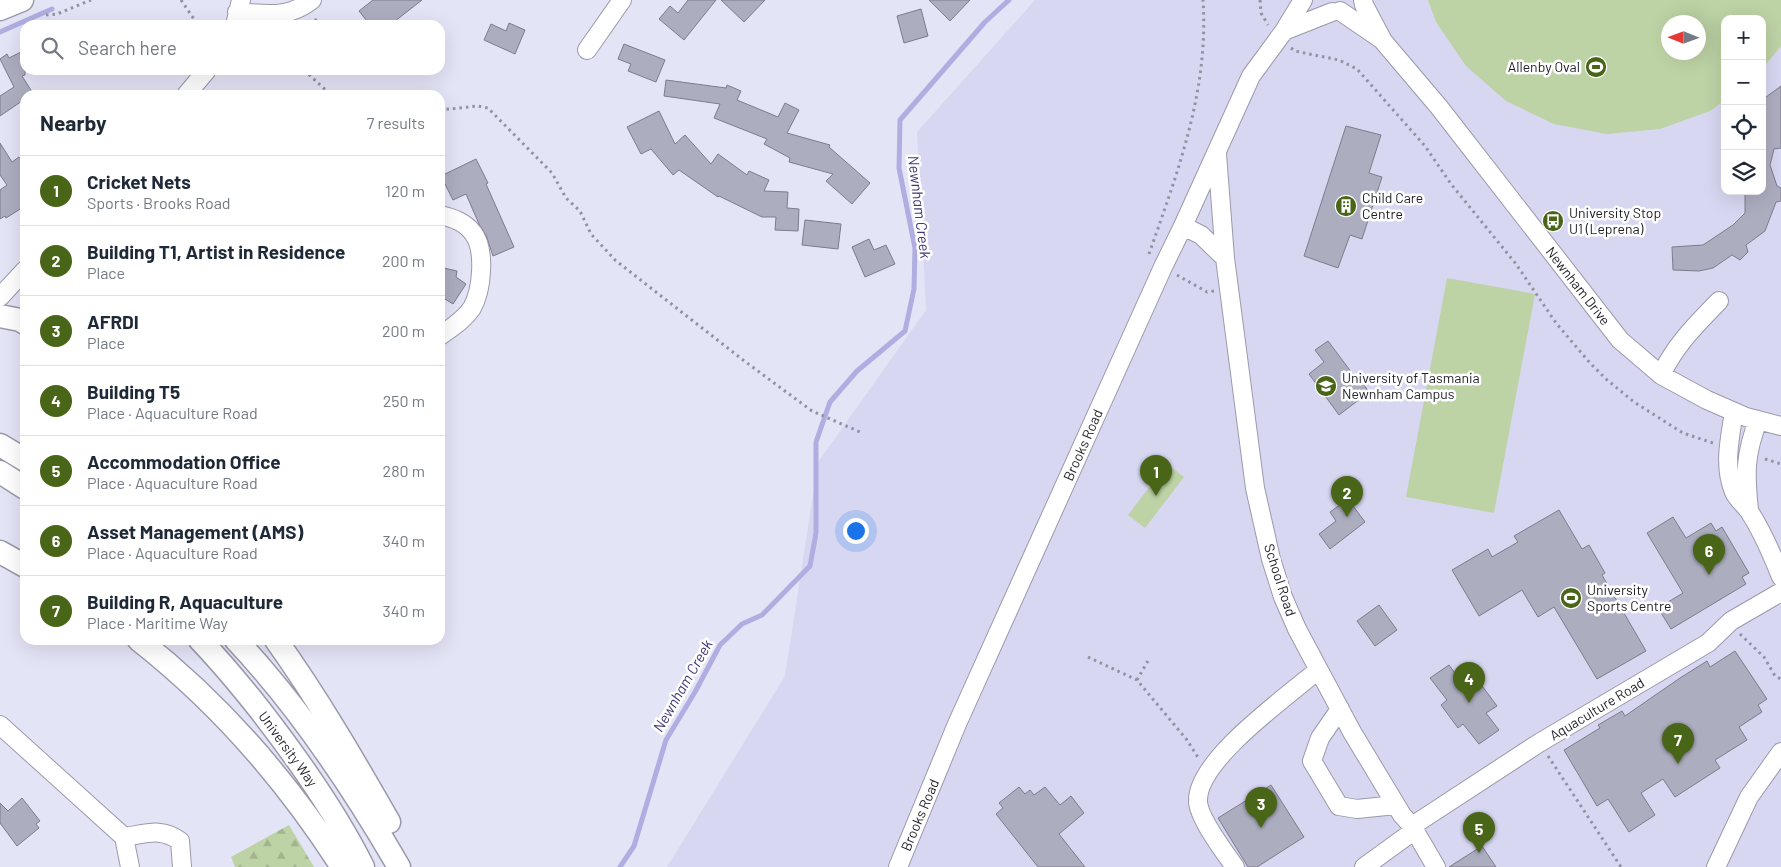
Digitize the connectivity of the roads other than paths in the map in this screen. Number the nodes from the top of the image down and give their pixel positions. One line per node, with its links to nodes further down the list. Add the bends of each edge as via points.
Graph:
1 (22, 0): 8 (main road)
2 (312, 0): 9 (street, via 296,11 283,14)
3 (622, 0): 13 (street)
4 (1303, 0): 11 (street, Brooks Road)
5 (1313, 0): 10 (street, Newnham Drive, via 1324,10)
6 (1356, 0): 10 (street)
7 (1363, 0): 12 (street, Newnham Drive)
8 (0, 9)
9 (237, 9)
10 (1336, 12): 11 (street); 12 (street, Newnham Drive)
11 (1281, 35): 16 (street, Brooks Road, via 1251,76)
12 (1383, 41): 26 (street, Newnham Drive, via 1440,107 1620,340)
13 (586, 50)
14 (203, 75): 15 (street)
15 (190, 90)
16 (1217, 151): 18 (street, Brooks Road); 19 (street, School Road)
17 (445, 217): 25 (street, via 464,224 474,234 482,272 472,308)
18 (1184, 226): 19 (street, via 1201,235); 56 (street, Brooks Road, via 957,724)
19 (1225, 258): 43 (street, School Road, via 1262,522 1283,597)
20 (20, 275): 21 (street)
21 (0, 297)
22 (1719, 301): 26 (street, via 1682,340)
23 (0, 316): 24 (main road)
24 (20, 320)
25 (445, 332)
26 (1661, 375): 27 (street, Newnham Drive)
27 (1734, 412): 28 (street, Newnham Drive); 34 (street, via 1728,465 1735,493)
28 (1758, 420): 29 (street, Newnham Drive); 34 (street, via 1750,441 1746,467)
29 (1781, 426)
30 (0, 445): 31 (main road)
31 (20, 457)
32 (0, 472): 33 (main road)
33 (20, 485)
34 (1749, 511): 37 (street)
35 (0, 552): 36 (main road)
36 (20, 563)
37 (1781, 577)
38 (1781, 592): 48 (street, Aquaculture Road, via 1731,621 1708,643 1539,743)
39 (145, 645): 52 (main road, via 214,706 260,756 305,812)
40 (204, 645): 53 (main road, University Way, via 243,689 312,781)
41 (241, 645): 54 (main road, University Way, via 312,730)
42 (280, 645): 55 (main road, via 337,731 392,828)
43 (1318, 670): 44 (street, School Road); 57 (street, via 1249,726 1226,750 1200,787 1197,801 1200,812)
44 (1340, 709): 47 (street, School Road); 47 (street, via 1320,738 1312,761 1316,769 1339,806 1357,809)
45 (0, 726): 49 (street)
46 (1781, 752): 60 (street, via 1750,797)
47 (1396, 805): 48 (street, School Road)
48 (1413, 828): 58 (street, Aquaculture Road); 59 (street, School Road)
49 (124, 838): 50 (street); 51 (street, via 158,832 171,835 180,841)
50 (130, 867)
51 (182, 867)
52 (342, 867)
53 (363, 867)
54 (399, 867)
55 (410, 867)
56 (898, 867)
57 (1234, 867)
58 (1364, 867)
59 (1436, 867)
60 (1716, 867)

